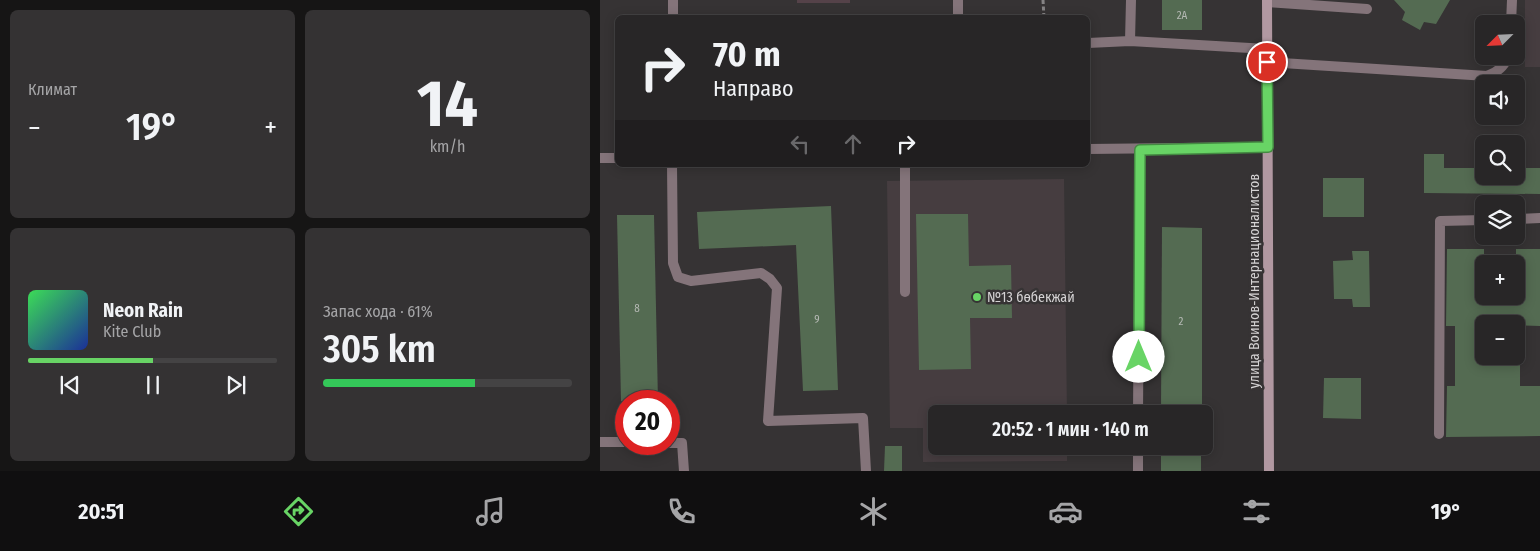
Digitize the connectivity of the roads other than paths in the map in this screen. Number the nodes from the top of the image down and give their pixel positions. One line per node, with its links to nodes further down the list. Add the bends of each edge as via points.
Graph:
1 (673, 0): 7 (lane)
2 (958, 0): 8 (lane)
3 (1131, 0): 10 (lane)
4 (1512, 0): 9 (lane)
5 (1267, 1): 6 (lane); 12 (main road, улица Воинов-Интернационалистов)
6 (1366, 10)
7 (673, 15)
8 (958, 15)
9 (1511, 15)
10 (1130, 41): 11 (lane); 12 (lane)
11 (1090, 43)
12 (1267, 49): 13 (main road, улица Воинов-Интернационалистов)
13 (1267, 62): 14 (lane, via 1487,76 1496,73); 15 (main road, улица Воинов-Интернационалистов)
14 (1503, 65)
15 (1268, 147): 17 (lane); 35 (main road, улица Воинов-Интернационалистов)
16 (1090, 149): 17 (lane)
17 (1140, 150): 26 (lane)
18 (600, 158): 19 (lane)
19 (615, 158)
20 (672, 167): 33 (lane, via 674,263 678,277 691,281 760,273 778,288 768,421 863,418)
21 (905, 167): 25 (lane)
22 (1540, 218): 23 (lane)
23 (1525, 219)
24 (1475, 220): 27 (lane, via 1440,221)
25 (905, 292)
26 (1138, 405)
27 (1439, 434)
28 (600, 442): 29 (lane)
29 (615, 442)
30 (680, 443): 32 (lane)
31 (1138, 455): 34 (lane)
32 (684, 471)
33 (866, 471)
34 (1138, 471)
35 (1269, 471)

